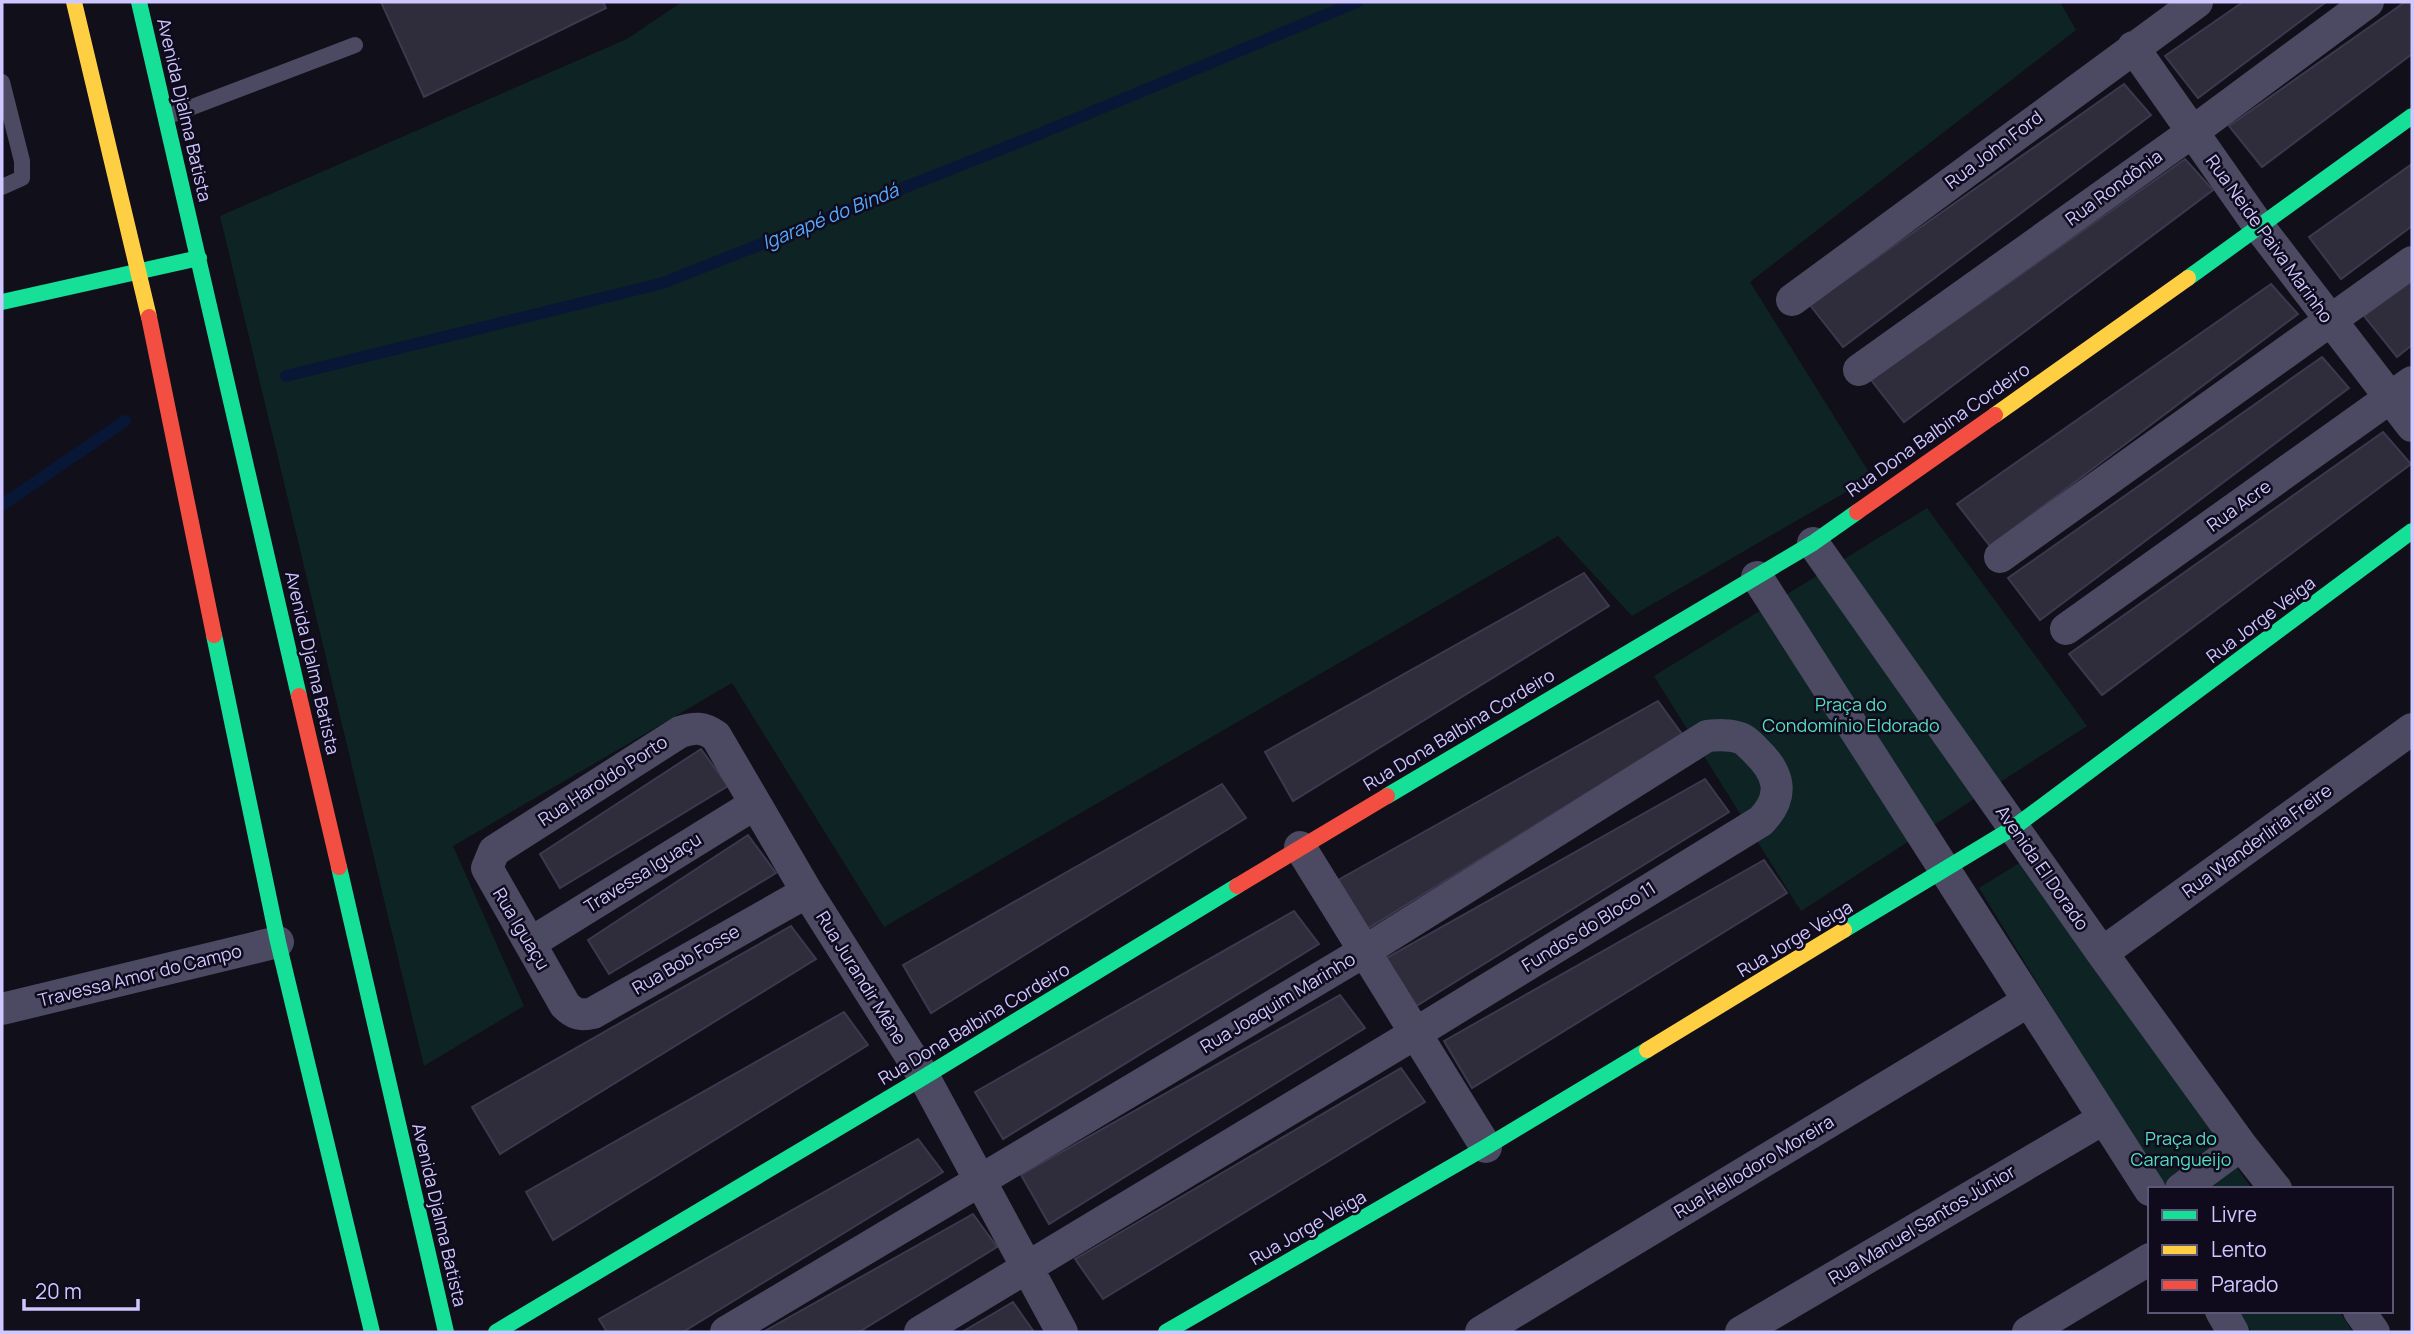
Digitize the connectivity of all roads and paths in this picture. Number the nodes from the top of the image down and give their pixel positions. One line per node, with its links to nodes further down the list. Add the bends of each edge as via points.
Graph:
1 (74, 2): 15 (street)
2 (139, 2): 9 (street, Avenida Djalma Batista)
3 (2197, 2): 6 (street, Rua John Ford)
4 (2368, 2): 10 (street, Rua Rondônia)
5 (355, 45): 9 (lane)
6 (2133, 47): 10 (street, Rua Neide Paiva Marinho); 16 (street, Rua John Ford)
7 (2, 82): 11 (lane, via 22,161 22,178)
8 (2412, 116): 12 (street, Rua Dona Balbina Cordeiro)
9 (166, 117): 13 (street, Avenida Djalma Batista)
10 (2191, 133): 12 (street, Rua Neide Paiva Marinho); 19 (street, Rua Rondônia)
11 (2, 187)
12 (2260, 228): 18 (street, Rua Neide Paiva Marinho); 23 (street, Rua Dona Balbina Cordeiro)
13 (200, 258): 15 (street); 57 (street, Avenida Djalma Batista)
14 (2412, 262): 18 (street)
15 (139, 270): 17 (street); 36 (street)
16 (1792, 300)
17 (2, 302)
18 (2329, 321): 20 (street, Rua Neide Paiva Marinho); 24 (street)
19 (1859, 370)
20 (2402, 390): 21 (street, Rua Neide Paiva Marinho); 26 (street, Rua Acre)
21 (2412, 426)
22 (2412, 531): 31 (street, Rua Jorge Veiga)
23 (1813, 543): 25 (street, Rua Dona Balbina Cordeiro); 31 (street, Avenida El Dorado)
24 (2000, 557)
25 (1757, 577): 32 (street, Rua Dona Balbina Cordeiro); 34 (street)
26 (2066, 629)
27 (2412, 729): 39 (street, Rua Wanderliria Freire)
28 (716, 736): 29 (street, Rua Jurandir Mêne); 33 (street, Rua Haroldo Porto, via 694,727 680,732)
29 (755, 804): 35 (street, Rua Jurandir Mêne); 37 (street, Travessa Iguaçu)
30 (1761, 821): 38 (street, Rua Joaquim Marinho, via 1774,807 1777,787 1771,765 1743,738 1707,736); 43 (street, Fundos do Bloco 11)
31 (2013, 828): 34 (street, Rua Jorge Veiga); 39 (street, Avenida El Dorado)
32 (1300, 846): 38 (street); 44 (street, Rua Dona Balbina Cordeiro)
33 (494, 852): 37 (street, Rua Iguaçu, via 487,869)
34 (1945, 871): 40 (street); 47 (street, Rua Jorge Veiga)
35 (807, 892): 41 (street, Rua Bob Fosse, via 593,1013 573,1013); 44 (street, Rua Jurandir Mêne)
36 (278, 942): 42 (street, Travessa Amor do Campo); 56 (street)
37 (531, 942): 41 (street, Rua Iguaçu)
38 (1364, 951): 43 (street); 48 (street, Rua Joaquim Marinho)
39 (2102, 953): 46 (street, Avenida El Dorado)
40 (2026, 1002): 45 (street); 63 (street, Rua Heliodoro Moreira)
41 (565, 1005)
42 (2, 1009)
43 (1416, 1034): 47 (street); 53 (street, Fundos do Bloco 11)
44 (924, 1077): 48 (street, Rua Jurandir Mêne); 58 (street, Rua Dona Balbina Cordeiro)
45 (2104, 1119): 49 (street); 64 (street, Rua Manuel Santos Júnior)
46 (2241, 1145): 50 (street); 51 (street, Avenida El Dorado)
47 (1486, 1147): 62 (street, Rua Jorge Veiga)
48 (981, 1181): 53 (street, Rua Jurandir Mêne); 59 (street, Rua Joaquim Marinho)
49 (2148, 1187)
50 (2183, 1187)
51 (2274, 1187)
52 (2148, 1260): 65 (street)
53 (1028, 1269): 60 (street); 61 (street, Rua Jurandir Mêne)
54 (2222, 1313): 66 (street)
55 (2361, 1313): 67 (street)
56 (372, 1332)
57 (446, 1332)
58 (496, 1332)
59 (726, 1332)
60 (920, 1332)
61 (1062, 1332)
62 (1166, 1332)
63 (1480, 1332)
64 (1741, 1332)
65 (2028, 1332)
66 (2234, 1332)
67 (2374, 1332)

